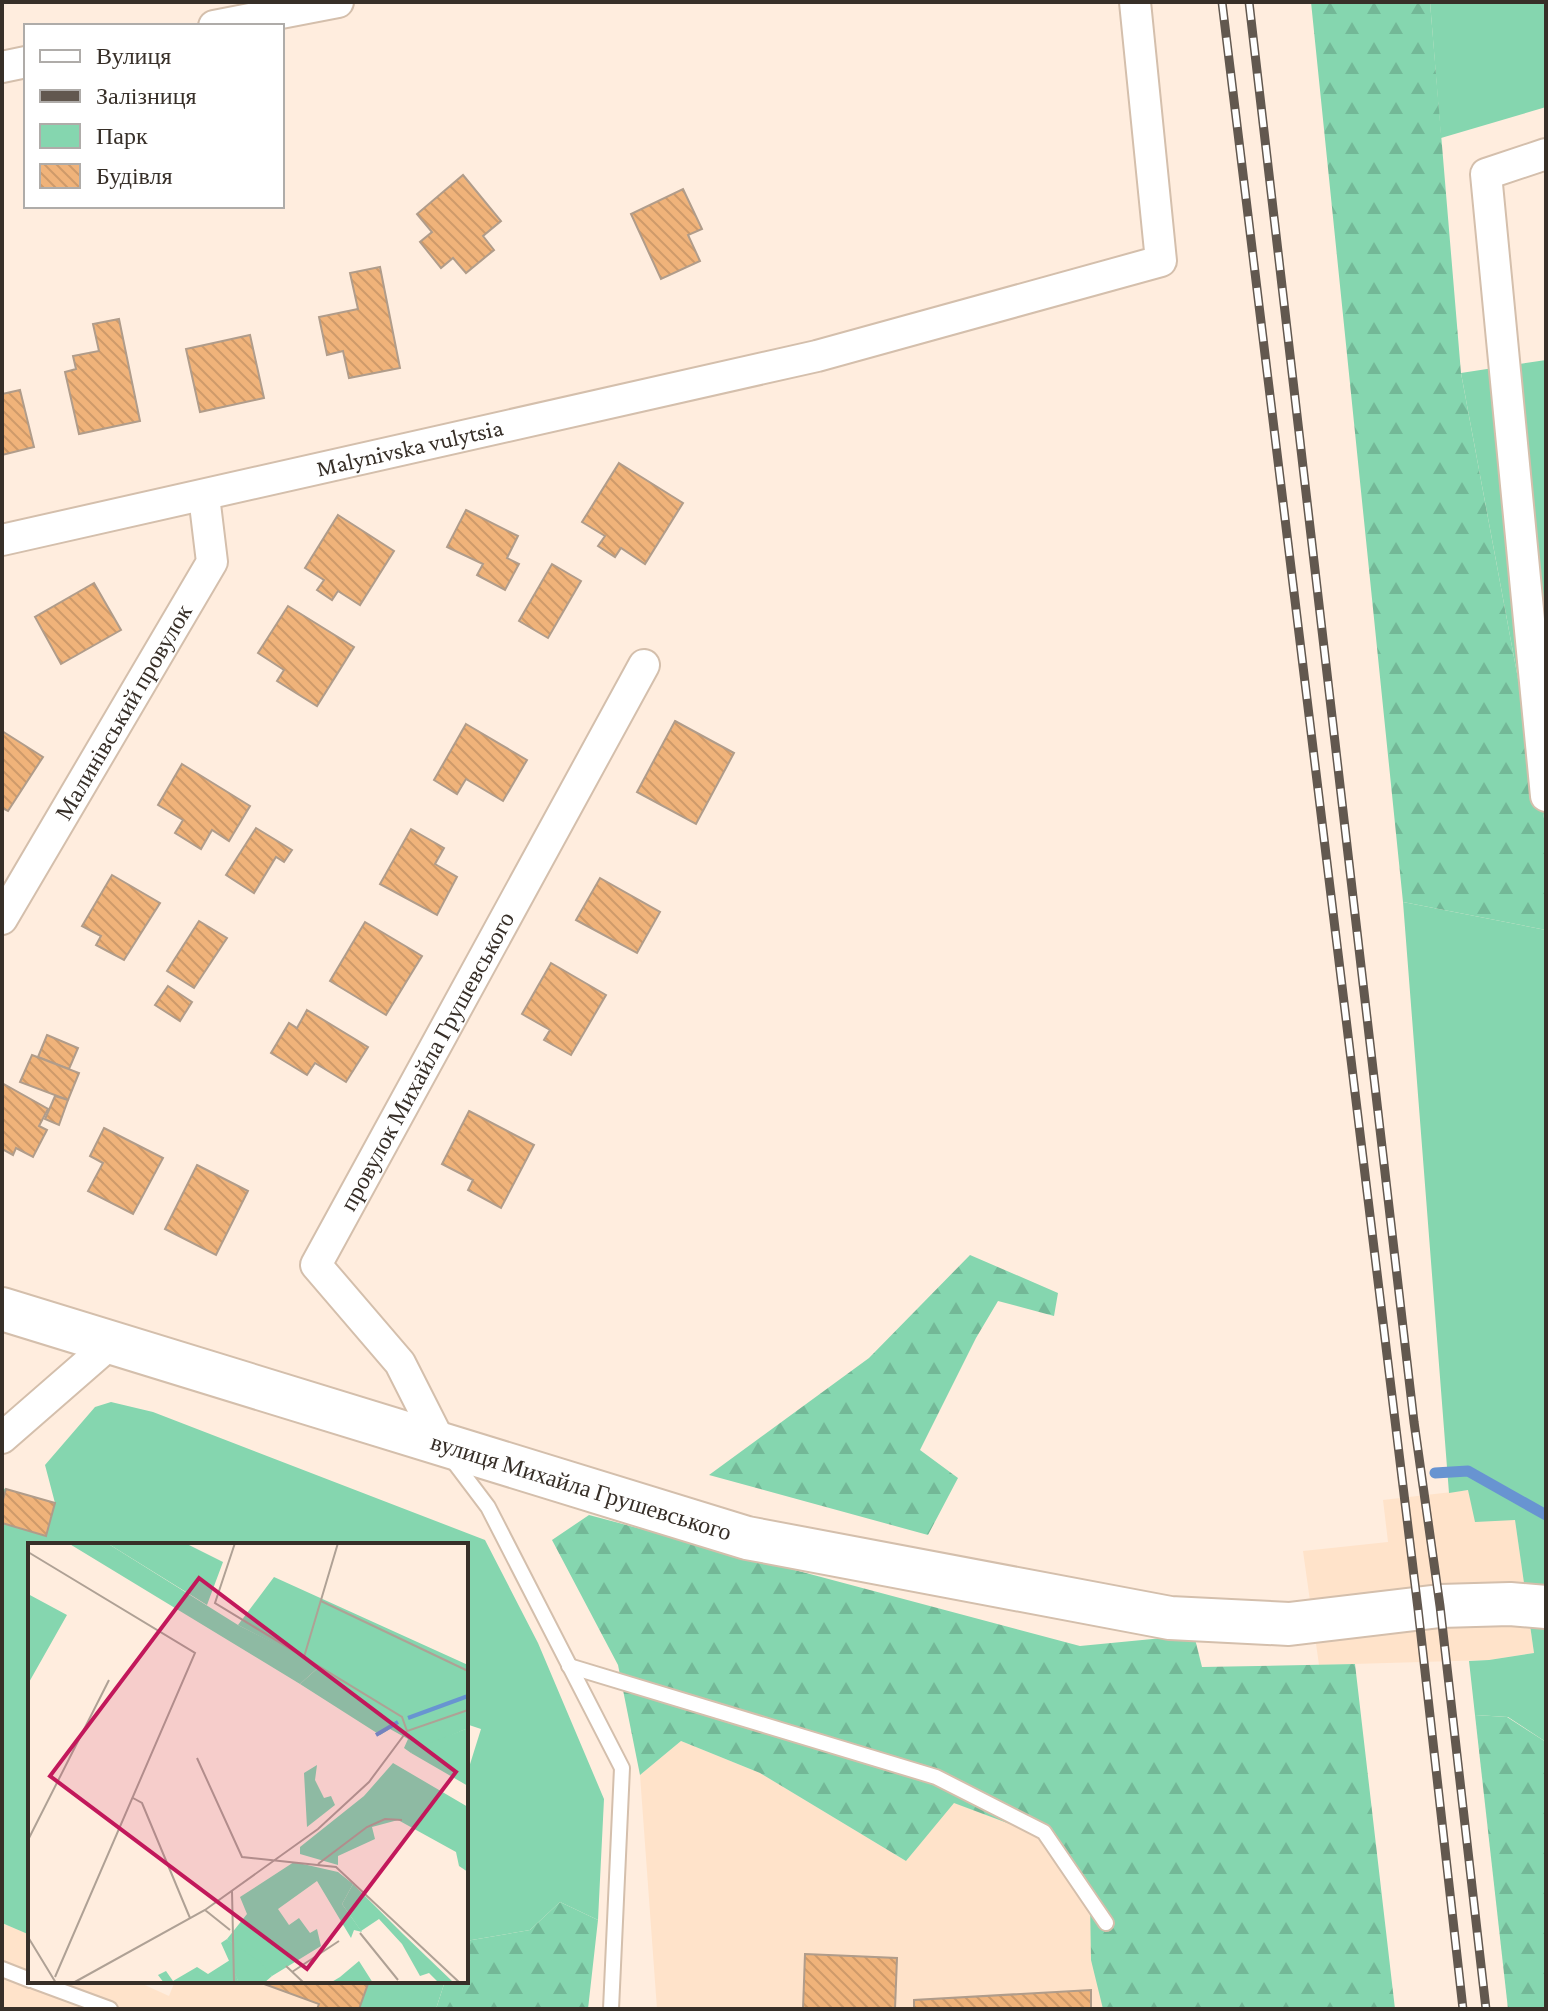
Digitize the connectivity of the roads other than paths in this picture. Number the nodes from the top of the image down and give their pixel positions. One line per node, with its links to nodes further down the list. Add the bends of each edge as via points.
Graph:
1 (338, 2): 3 (street)
2 (1135, 2): 7 (street, Malynivska vulytsia, via 1161,261 817,356)
3 (224, 24)
4 (24, 62): 5 (street)
5 (2, 67)
6 (1546, 154): 10 (street, via 1486,174)
7 (204, 496): 8 (street, Malynivska vulytsia); 11 (street, Малинівський провулок, via 212,562)
8 (2, 540)
9 (644, 665): 15 (street, провулок Михайла Грушевського, via 316,1265 400,1363)
10 (1546, 796)
11 (2, 919)
12 (2, 1309): 13 (street, вулиця Михайла Грушевського)
13 (111, 1343): 14 (street); 15 (street, вулиця Михайла Грушевського)
14 (2, 1438)
15 (441, 1444): 16 (street, вулиця Михайла Грушевського, via 747,1538 1170,1618 1289,1624 1440,1606); 17 (lane, via 488,1507)
16 (1546, 1607)
17 (569, 1666): 18 (lane, via 936,1777 1044,1832); 23 (lane, via 622,1768)
18 (1106, 1923)
19 (2, 1969): 20 (lane)
20 (28, 1979)
21 (40, 1983): 22 (lane)
22 (110, 2009)
23 (611, 2009)

